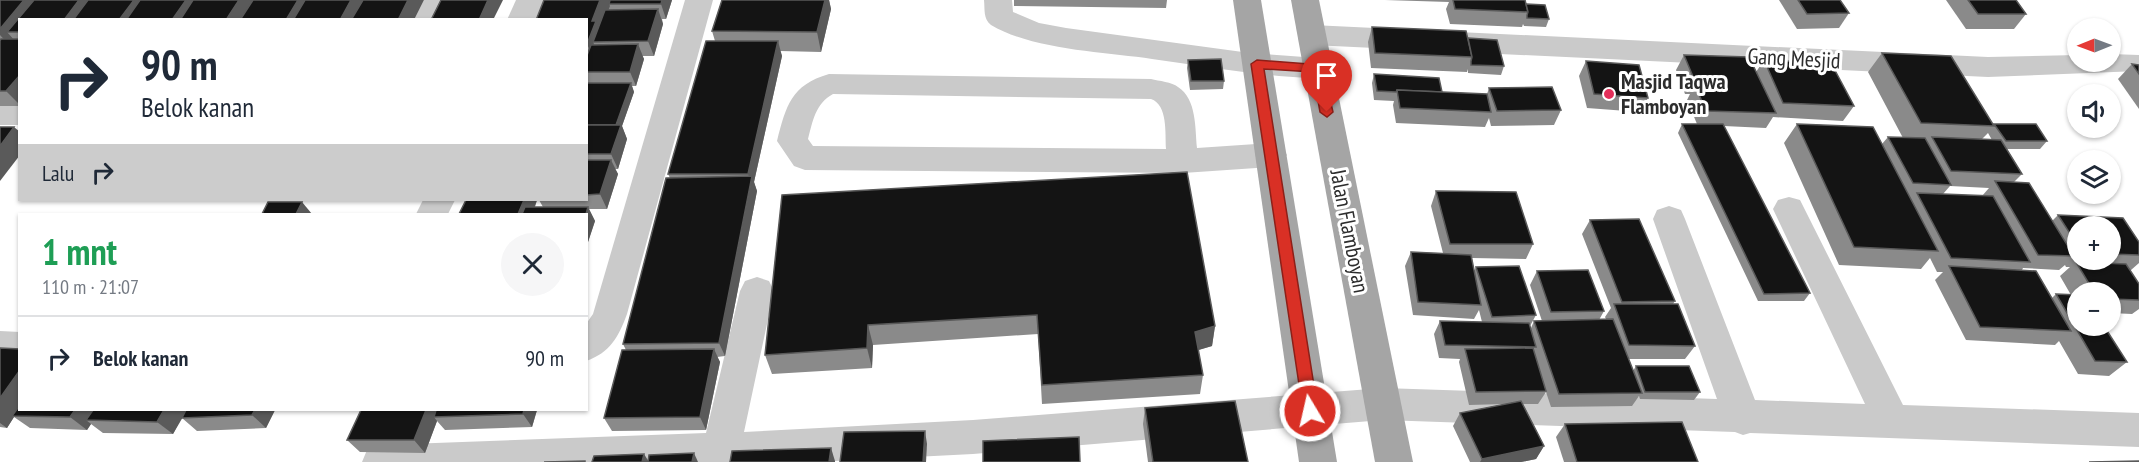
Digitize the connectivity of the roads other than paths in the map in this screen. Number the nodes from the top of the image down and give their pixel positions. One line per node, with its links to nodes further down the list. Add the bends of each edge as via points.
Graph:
1 (438, 0): 7 (street)
2 (530, 0): 8 (street)
3 (699, 0): 20 (street, via 610,314 604,330)
4 (998, 0): 11 (street, via 999,17 1018,27 1075,39)
5 (1247, 0): 11 (main road)
6 (1305, 0): 9 (main road, Jalan Flamboyan)
7 (429, 18)
8 (522, 18)
9 (1312, 35): 10 (street, Gang Mesjid, via 1988,67); 12 (main road, Jalan Flamboyan)
10 (2133, 63)
11 (1257, 64): 12 (street); 15 (main road)
12 (1318, 68): 23 (main road, Jalan Flamboyan)
13 (0, 114): 14 (street)
14 (18, 114)
15 (1271, 155): 16 (street); 24 (main road)
16 (1183, 161): 16 (street, via 805,158 792,141 804,100 814,90 829,84 1151,89 1168,94 1177,105)
17 (1789, 209): 26 (street)
18 (1669, 219): 25 (street)
19 (757, 291): 29 (street)
20 (588, 344)
21 (0, 346): 22 (street)
22 (18, 347)
23 (1383, 404): 24 (street); 25 (street); 32 (main road, Jalan Flamboyan)
24 (1310, 411): 28 (street); 31 (main road)
25 (1743, 418): 26 (street)
26 (1893, 423): 27 (street)
27 (2139, 430)
28 (972, 449): 29 (street)
29 (719, 456): 30 (street)
30 (381, 462)
31 (1318, 462)
32 (1394, 462)

